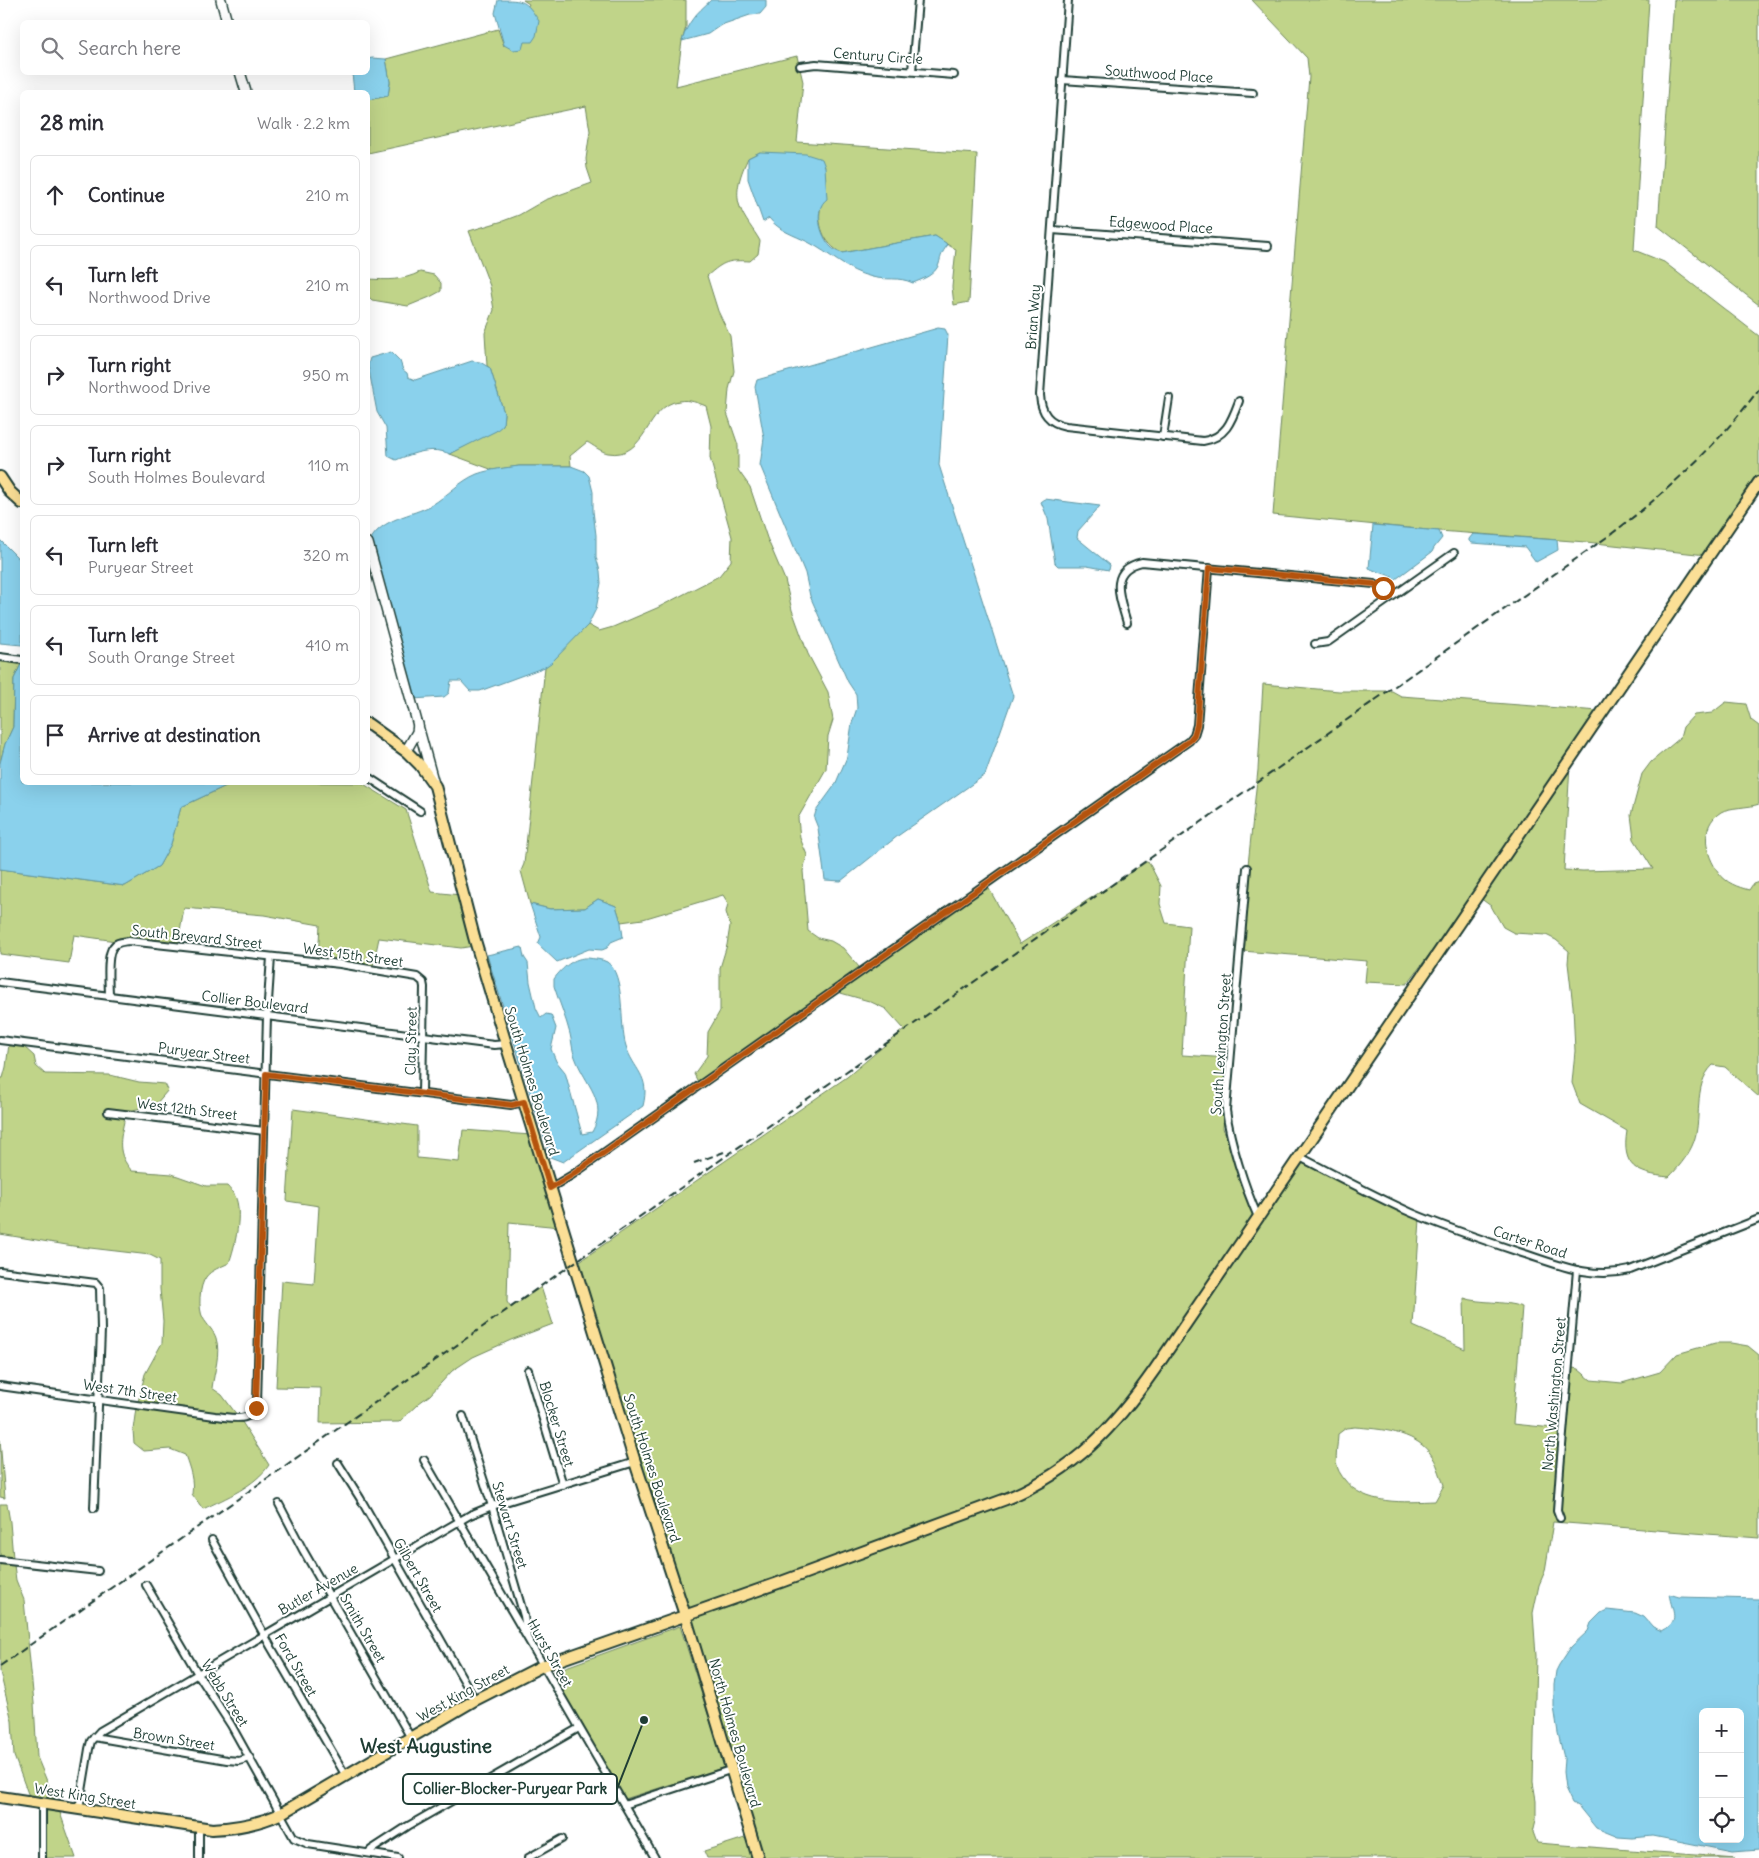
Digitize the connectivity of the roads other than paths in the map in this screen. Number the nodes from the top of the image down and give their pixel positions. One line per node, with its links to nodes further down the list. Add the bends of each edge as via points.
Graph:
1 (221, 0): 4 (main road)
2 (918, 0): 6 (street)
3 (1068, 0): 9 (street, Brian Way)
4 (226, 20)
5 (800, 66): 6 (street, Century Circle, via 816,64)
6 (912, 71): 8 (street, Century Circle)
7 (241, 75): 10 (main road)
8 (954, 75)
9 (1062, 80): 11 (street, Southwood Place); 12 (street, Brian Way)
10 (245, 90)
11 (1254, 93)
12 (1052, 230): 13 (street, Edgewood Place); 16 (street, Brian Way, via 1040,396 1045,416 1066,426)
13 (1268, 246)
14 (1169, 398): 16 (street)
15 (1239, 401): 16 (street, Brian Way, via 1229,426 1214,439)
16 (1162, 437)
17 (0, 477): 19 (main road)
18 (1759, 482): 48 (main road, West King Street)
19 (20, 501)
20 (370, 550): 28 (main road, South Holmes Boulevard)
21 (1454, 553): 23 (street)
22 (1209, 568): 23 (street, via 1374,584); 24 (street, via 1142,562 1125,569 1118,589); 49 (street, via 1197,725 1189,741)
23 (1391, 597): 25 (street, via 1328,642)
24 (1127, 623)
25 (1315, 644)
26 (0, 657): 27 (street)
27 (20, 660)
28 (418, 724): 30 (main road); 32 (main road, South Holmes Boulevard)
29 (370, 725): 30 (main road)
30 (406, 751): 32 (main road)
31 (370, 778): 33 (street)
32 (435, 786): 42 (main road, South Holmes Boulevard)
33 (420, 811)
34 (1247, 868): 50 (street, South Lexington Street, via 1226,1110 1230,1134)
35 (271, 957): 37 (street, West 15th Street, via 414,976 420,979); 38 (street, South Brevard Street, via 118,942 109,959); 39 (street)
36 (0, 982): 38 (street, Collier Boulevard)
37 (424, 988): 40 (street, Clay Street)
38 (109, 996): 39 (street, Collier Boulevard)
39 (267, 1016): 40 (street, Collier Boulevard); 43 (street)
40 (424, 1036): 42 (street, Collier Boulevard); 44 (street, Clay Street)
41 (0, 1040): 43 (street, Puryear Street)
42 (506, 1044): 45 (main road, South Holmes Boulevard)
43 (266, 1074): 44 (street, Puryear Street); 47 (street)
44 (422, 1093): 45 (street, Puryear Street, via 512,1105)
45 (524, 1102): 49 (main road, South Holmes Boulevard)
46 (108, 1112): 47 (street, West 12th Street)
47 (264, 1131): 56 (street, West 7th Street, via 257,1404 254,1412 243,1418 234,1418)
48 (1300, 1157): 50 (main road, West King Street); 52 (street, Carter Road, via 1430,1221)
49 (550, 1188): 59 (main road, South Holmes Boulevard)
50 (1258, 1217): 73 (main road, West King Street, via 1129,1405 1100,1439 1061,1470 1006,1499)
51 (1759, 1219): 52 (street, Carter Road, via 1630,1270 1597,1274)
52 (1577, 1270): 65 (street, North Washington Street, via 1557,1510)
53 (0, 1271): 56 (street, via 96,1283 100,1288)
54 (528, 1370): 61 (street, Blocker Street)
55 (0, 1386): 56 (street, West 7th Street)
56 (98, 1399): 64 (street)
57 (463, 1416): 63 (street, Stewart Street)
58 (424, 1460): 66 (street, Hurst Street)
59 (635, 1462): 61 (street, Butler Avenue); 73 (main road, South Holmes Boulevard)
60 (338, 1463): 68 (street, Gilbert Street)
61 (563, 1485): 63 (street, Butler Avenue)
62 (279, 1504): 72 (street, Smith Street)
63 (492, 1506): 66 (street, Butler Avenue); 75 (street, Stewart Street)
64 (94, 1508)
65 (1560, 1518)
66 (458, 1521): 68 (street, Butler Avenue); 75 (street, Hurst Street)
67 (212, 1540): 74 (street, Ford Street)
68 (395, 1559): 72 (street, Butler Avenue); 78 (street, Gilbert Street)
69 (0, 1560): 70 (street)
70 (98, 1572)
71 (146, 1585): 77 (street, Webb Street)
72 (330, 1597): 74 (street, Butler Avenue); 81 (street, Smith Street)
73 (685, 1615): 76 (main road, West King Street); 83 (main road, North Holmes Boulevard)
74 (264, 1635): 77 (street, Butler Avenue); 84 (street, Ford Street)
75 (529, 1642): 76 (street, Hurst Street)
76 (542, 1666): 78 (main road, West King Street); 79 (street, Hurst Street)
77 (198, 1674): 80 (street, Butler Avenue); 82 (street, Webb Street)
78 (475, 1700): 81 (main road, West King Street)
79 (579, 1728): 87 (street, Hurst Street); 92 (street, via 408,1826)
80 (94, 1737): 82 (street, Brown Street, via 227,1760); 88 (street)
81 (411, 1738): 84 (main road, West King Street)
82 (250, 1758): 89 (street, Webb Street)
83 (730, 1770): 87 (street); 98 (main road, North Holmes Boulevard)
84 (346, 1776): 89 (main road, West King Street)
85 (0, 1797): 86 (main road, West King Street)
86 (42, 1804): 88 (main road, West King Street); 93 (street)
87 (624, 1804): 97 (street, Hurst Street)
88 (78, 1809): 90 (main road, West King Street)
89 (280, 1814): 90 (main road, West King Street, via 240,1827); 92 (street, Webb Street, via 294,1838 303,1843)
90 (199, 1827): 94 (street)
91 (562, 1839): 96 (street)
92 (368, 1854): 95 (street, Webb Street)
93 (42, 1858)
94 (199, 1858)
95 (398, 1858)
96 (528, 1858)
97 (655, 1858)
98 (758, 1858)

